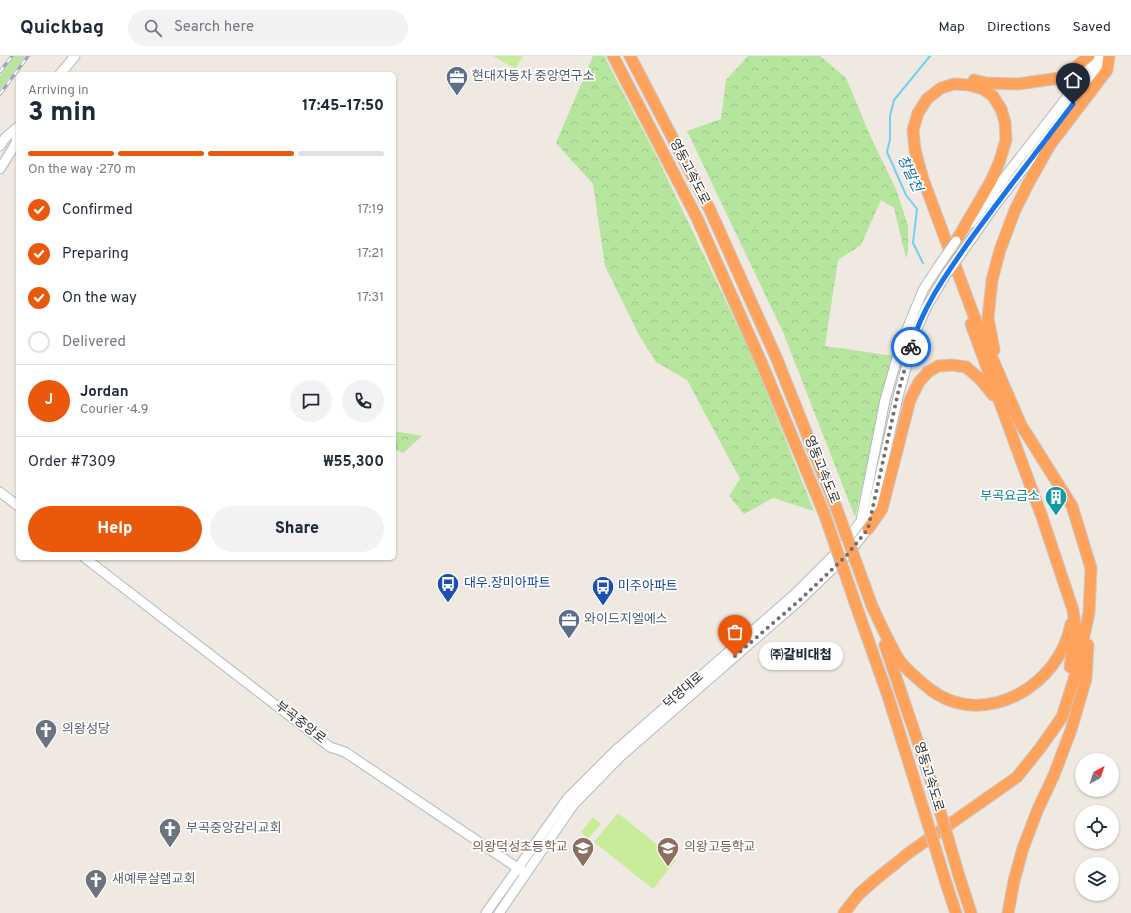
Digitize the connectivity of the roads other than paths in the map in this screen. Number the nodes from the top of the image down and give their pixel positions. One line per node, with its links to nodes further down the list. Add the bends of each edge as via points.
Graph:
1 (75, 56): 7 (street)
2 (613, 56): 23 (highway, 영동고속도로, bridge, via 697,218 824,513 888,696)
3 (1089, 56): 14 (highway, via 1060,78 1018,84 951,79 938,84 923,95 912,110 908,132 918,182)
4 (1099, 56): 12 (street, 덕영대로)
5 (1110, 56): 13 (highway, via 1107,70 1040,161 1015,210 1000,250 992,280 988,318); 17 (street, 덕영대로, bridge, via 994,207 945,276 926,308 917,328 898,393)
6 (631, 57): 19 (highway, 영동고속도로, bridge, via 710,210 776,357 836,507)
7 (62, 72)
8 (16, 129): 10 (street)
9 (16, 142): 11 (street)
10 (0, 146)
11 (0, 169)
12 (956, 241): 13 (highway, via 991,182 1006,140 1005,122 993,96 983,89 954,84 941,88 927,99 918,113 913,130 915,150 923,179 974,316); 22 (street, 덕영대로, bridge, via 923,290 901,344 885,400 861,521 841,548 796,593 615,751 567,799)
13 (997, 368): 21 (highway, via 1021,425 1072,506 1091,568)
14 (998, 401): 17 (highway, via 966,367 938,366 928,372 919,382 910,400 882,509); 20 (highway, via 1042,517)
15 (0, 492): 16 (street)
16 (16, 504)
17 (868, 529): 22 (street, 덕영대로, via 846,556 801,599 622,755 574,804)
18 (88, 560): 22 (street, 부곡중앙로, via 330,747 345,752)
19 (872, 606): 20 (highway, via 899,659 932,691 968,705 987,705 1016,696 1032,686 1060,652 1069,634); 30 (highway, 영동고속도로, bridge, via 933,787)
20 (1073, 610): 26 (highway, via 1076,633 1069,676 1055,716 1036,744 1012,772 907,845 870,875)
21 (1090, 613): 27 (highway, via 1062,717 1041,748 1017,777 880,875 859,894); 31 (highway, via 1086,679 1054,775 1023,848)
22 (521, 870): 24 (street, 덕영대로); 25 (street, 덕영대로)
23 (947, 886): 28 (highway); 29 (highway, 영동고속도로)
24 (486, 913)
25 (498, 913)
26 (836, 913)
27 (844, 913)
28 (950, 913)
29 (956, 913)
30 (971, 913)
31 (1008, 913)

